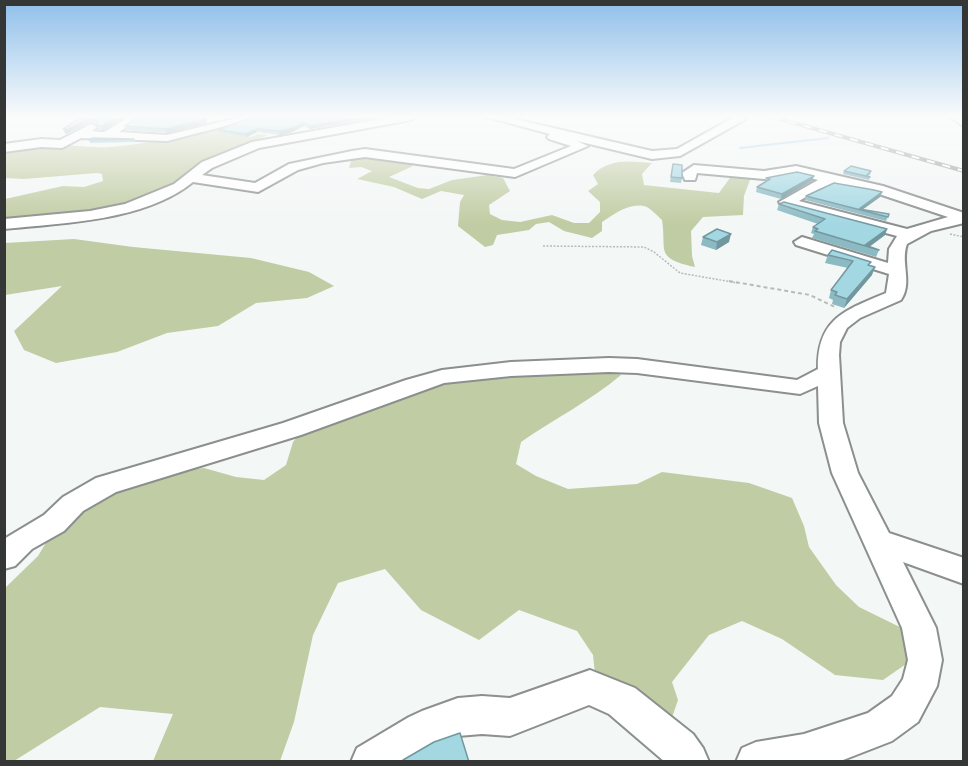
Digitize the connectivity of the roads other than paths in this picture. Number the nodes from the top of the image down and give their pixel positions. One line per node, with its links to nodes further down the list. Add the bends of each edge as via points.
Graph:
1 (238, 153): 6 (street, via 207,165)
2 (567, 153): 6 (street, via 515,173 364,153 339,155 293,169 268,178 258,188)
3 (642, 153): 4 (street)
4 (673, 153)
5 (690, 177): 7 (street, via 694,169 764,175 796,170)
6 (192, 178): 9 (street, via 161,195 110,213)
7 (834, 180): 8 (street); 10 (street, via 786,202)
8 (963, 218): 10 (street)
9 (4, 224)
10 (916, 231): 12 (street, via 898,244)
11 (802, 242): 12 (street)
12 (899, 272): 13 (street, via 894,296 840,324 830,342)
13 (830, 371): 14 (street, via 831,423 845,473); 15 (street, via 800,387 609,365 442,377 292,429 106,485 73,504)
14 (879, 542): 16 (street); 19 (street, via 919,628 925,660 919,686 905,709 879,728 804,754)
15 (4, 557)
16 (963, 571)
17 (371, 762): 18 (street, via 422,729 458,717 510,717 590,687 622,701 679,748)
18 (689, 762)
19 (756, 762)

